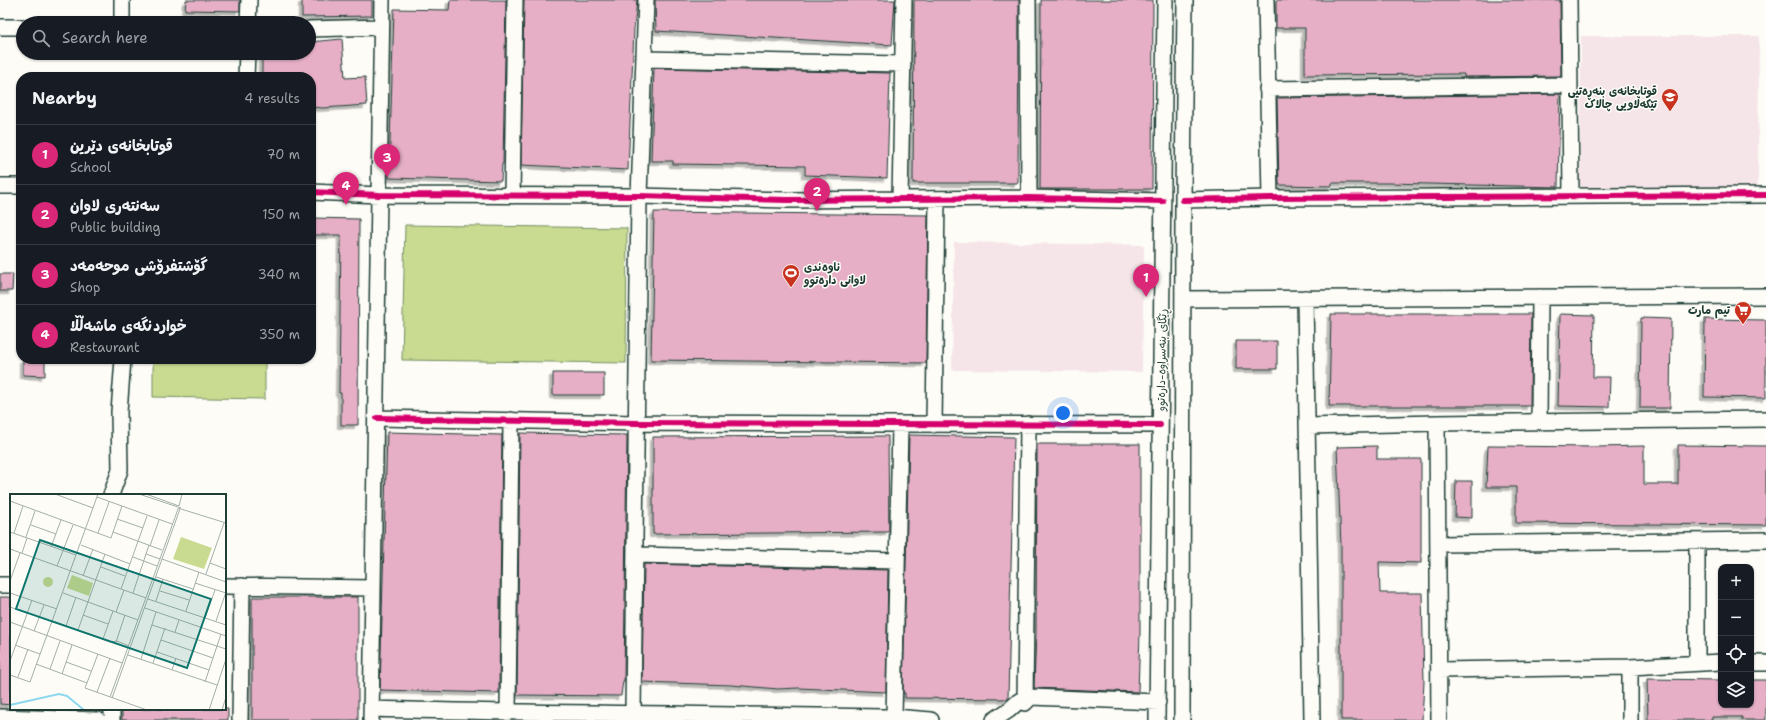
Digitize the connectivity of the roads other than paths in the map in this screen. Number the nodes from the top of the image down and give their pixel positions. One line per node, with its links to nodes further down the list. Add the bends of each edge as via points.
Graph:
1 (122, 0): 12 (street)
2 (249, 0): 13 (street)
3 (382, 0): 15 (street)
4 (515, 0): 28 (street)
5 (646, 0): 18 (street)
6 (904, 0): 20 (street)
7 (1028, 0): 34 (street)
8 (1165, 0): 37 (street, ڕێگای بنەسراوە-دارەتوو)
9 (1185, 0): 36 (street, ڕێگای بنەسراوە-دارەتوو)
10 (1266, 0): 23 (street)
11 (1569, 0): 22 (street)
12 (122, 16)
13 (248, 16)
14 (0, 27): 16 (street)
15 (381, 27): 17 (street); 27 (street)
16 (16, 28)
17 (316, 29)
18 (644, 59): 20 (street); 29 (street)
19 (247, 60): 21 (street)
20 (903, 64): 32 (street)
21 (246, 72)
22 (1569, 85): 23 (street); 30 (street)
23 (1267, 89): 35 (street)
24 (0, 186): 25 (street)
25 (16, 186)
26 (316, 192): 27 (street)
27 (379, 195): 28 (street); 43 (street)
28 (512, 196): 29 (street)
29 (639, 196): 32 (street, via 787,200); 47 (street)
30 (1571, 196): 31 (street); 35 (street)
31 (1766, 196)
32 (900, 198): 33 (street)
33 (937, 198): 34 (street); 51 (street)
34 (1029, 198): 37 (street)
35 (1270, 198): 36 (street)
36 (1183, 200): 41 (street, ڕێگای بنەسراوە-دارەتوو)
37 (1163, 201): 52 (street, ڕێگای بنەسراوە-دارەتوو)
38 (1766, 296): 39 (street)
39 (1540, 297): 40 (street); 46 (street)
40 (1305, 298): 41 (street); 53 (street)
41 (1183, 299): 55 (street, ڕێگای بنەسراوە-دارەتوو)
42 (123, 364): 56 (street, via 119,412 120,470)
43 (377, 418): 45 (street); 64 (street)
44 (1766, 419): 46 (street)
45 (511, 420): 47 (street); 73 (street)
46 (1539, 422): 48 (street)
47 (637, 423): 50 (street); 60 (street)
48 (1437, 423): 53 (street); 59 (street)
49 (1028, 424): 51 (street); 52 (street); 72 (street)
50 (900, 425): 51 (street); 61 (street)
51 (934, 425)
52 (1160, 425): 54 (street, ڕێگای بنەسراوە-دارەتوو)
53 (1307, 426): 84 (street)
54 (1160, 442): 55 (street); 71 (street, ڕێگای بنەسراوە-دارەتوو)
55 (1182, 442): 83 (street, ڕێگای بنەسراوە-دارەتوو)
56 (111, 494)
57 (1766, 540): 58 (street)
58 (1698, 541): 59 (street); 65 (street)
59 (1439, 544): 70 (street)
60 (636, 555): 61 (street); 74 (street)
61 (897, 561): 77 (street)
62 (226, 586): 63 (street)
63 (242, 586): 64 (street); 79 (street)
64 (373, 588): 75 (street)
65 (1697, 662): 66 (street); 69 (street)
66 (1718, 662)
67 (1754, 662): 68 (street)
68 (1766, 662)
69 (1630, 667): 70 (street); 86 (street)
70 (1439, 670): 85 (street)
71 (1158, 702): 72 (street, via 1031,697); 82 (street, ڕێگای بنەسراوە-دارەتوو)
72 (1025, 704): 81 (street, via 1019,701)
73 (508, 713): 74 (street); 75 (street)
74 (633, 713): 77 (street)
75 (371, 715)
76 (0, 717): 78 (street)
77 (894, 717): 80 (street)
78 (98, 720)
79 (240, 720)
80 (931, 720)
81 (994, 720)
82 (1157, 720)
83 (1182, 720)
84 (1312, 720)
85 (1439, 720)
86 (1630, 720)

